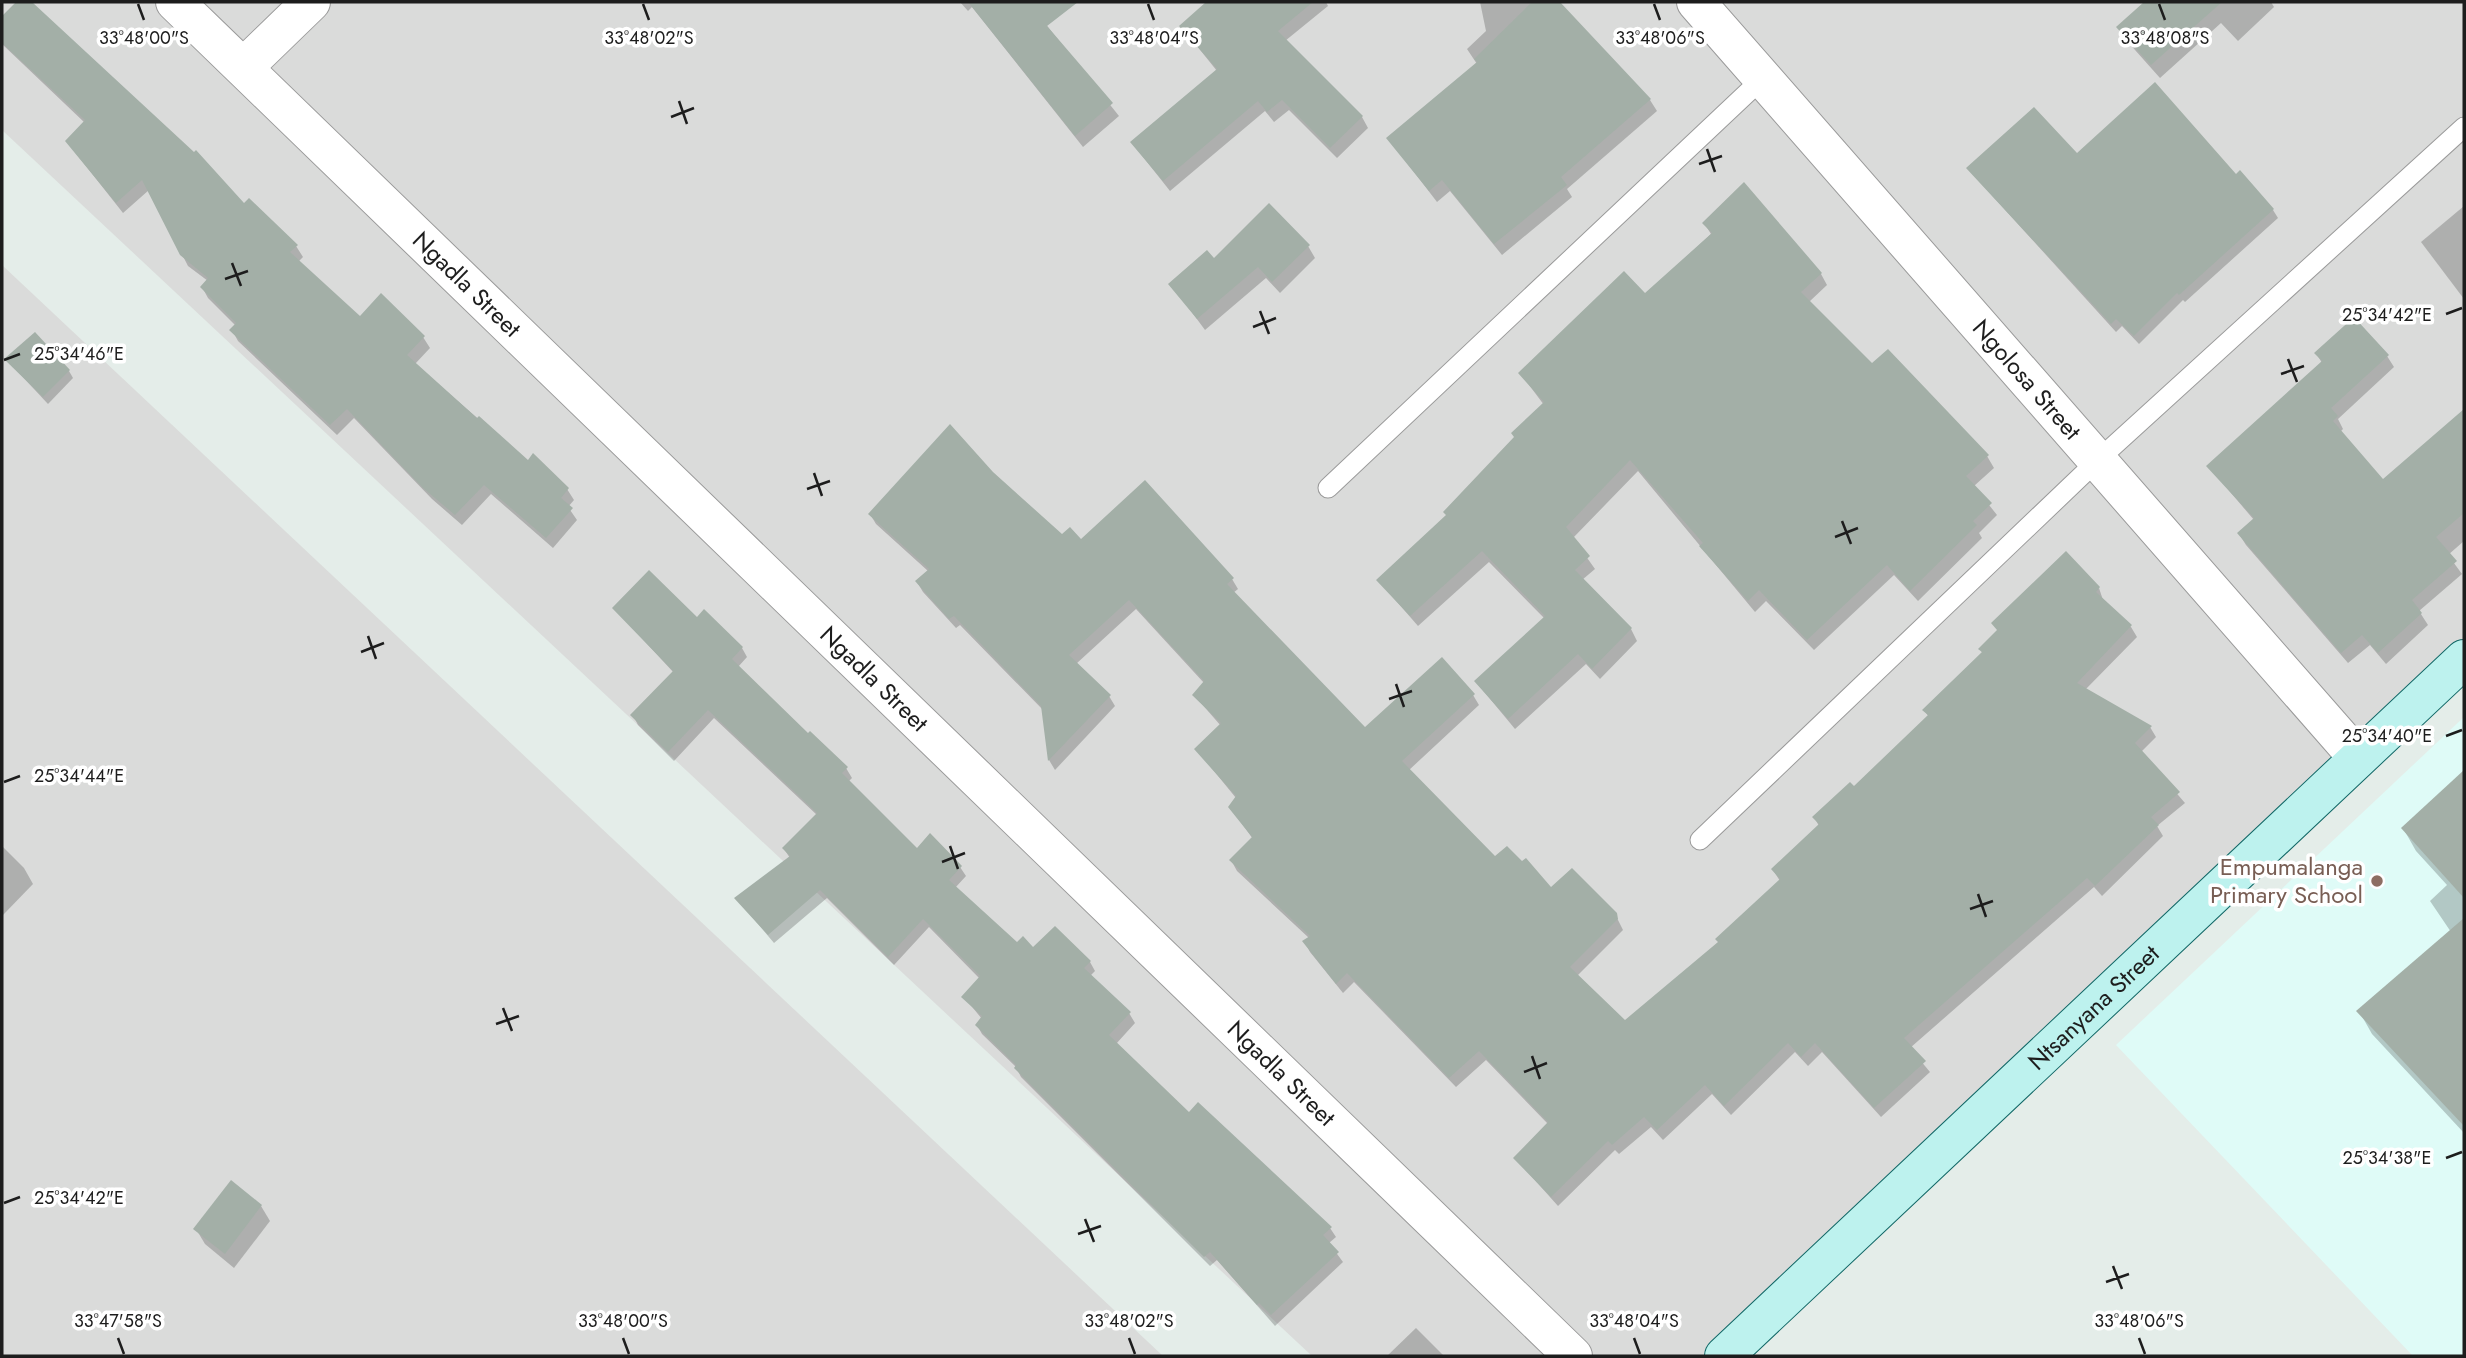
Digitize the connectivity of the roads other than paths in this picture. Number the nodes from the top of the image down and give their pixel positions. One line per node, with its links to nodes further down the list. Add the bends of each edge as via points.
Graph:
1 (176, 2): 4 (street, Ngadla Street)
2 (311, 2): 4 (street)
3 (1696, 2): 5 (street, Ngolosa Street)
4 (245, 66): 12 (street, Ngadla Street)
5 (1763, 78): 7 (street, Ngolosa Street); 8 (lane)
6 (2464, 127): 7 (lane)
7 (2098, 460): 10 (street, Ngolosa Street); 11 (lane)
8 (1328, 488)
9 (2464, 659): 10 (street, Ntsanyana Street)
10 (2358, 758): 13 (street, Ntsanyana Street)
11 (1700, 841)
12 (1573, 1356)
13 (1724, 1356)

